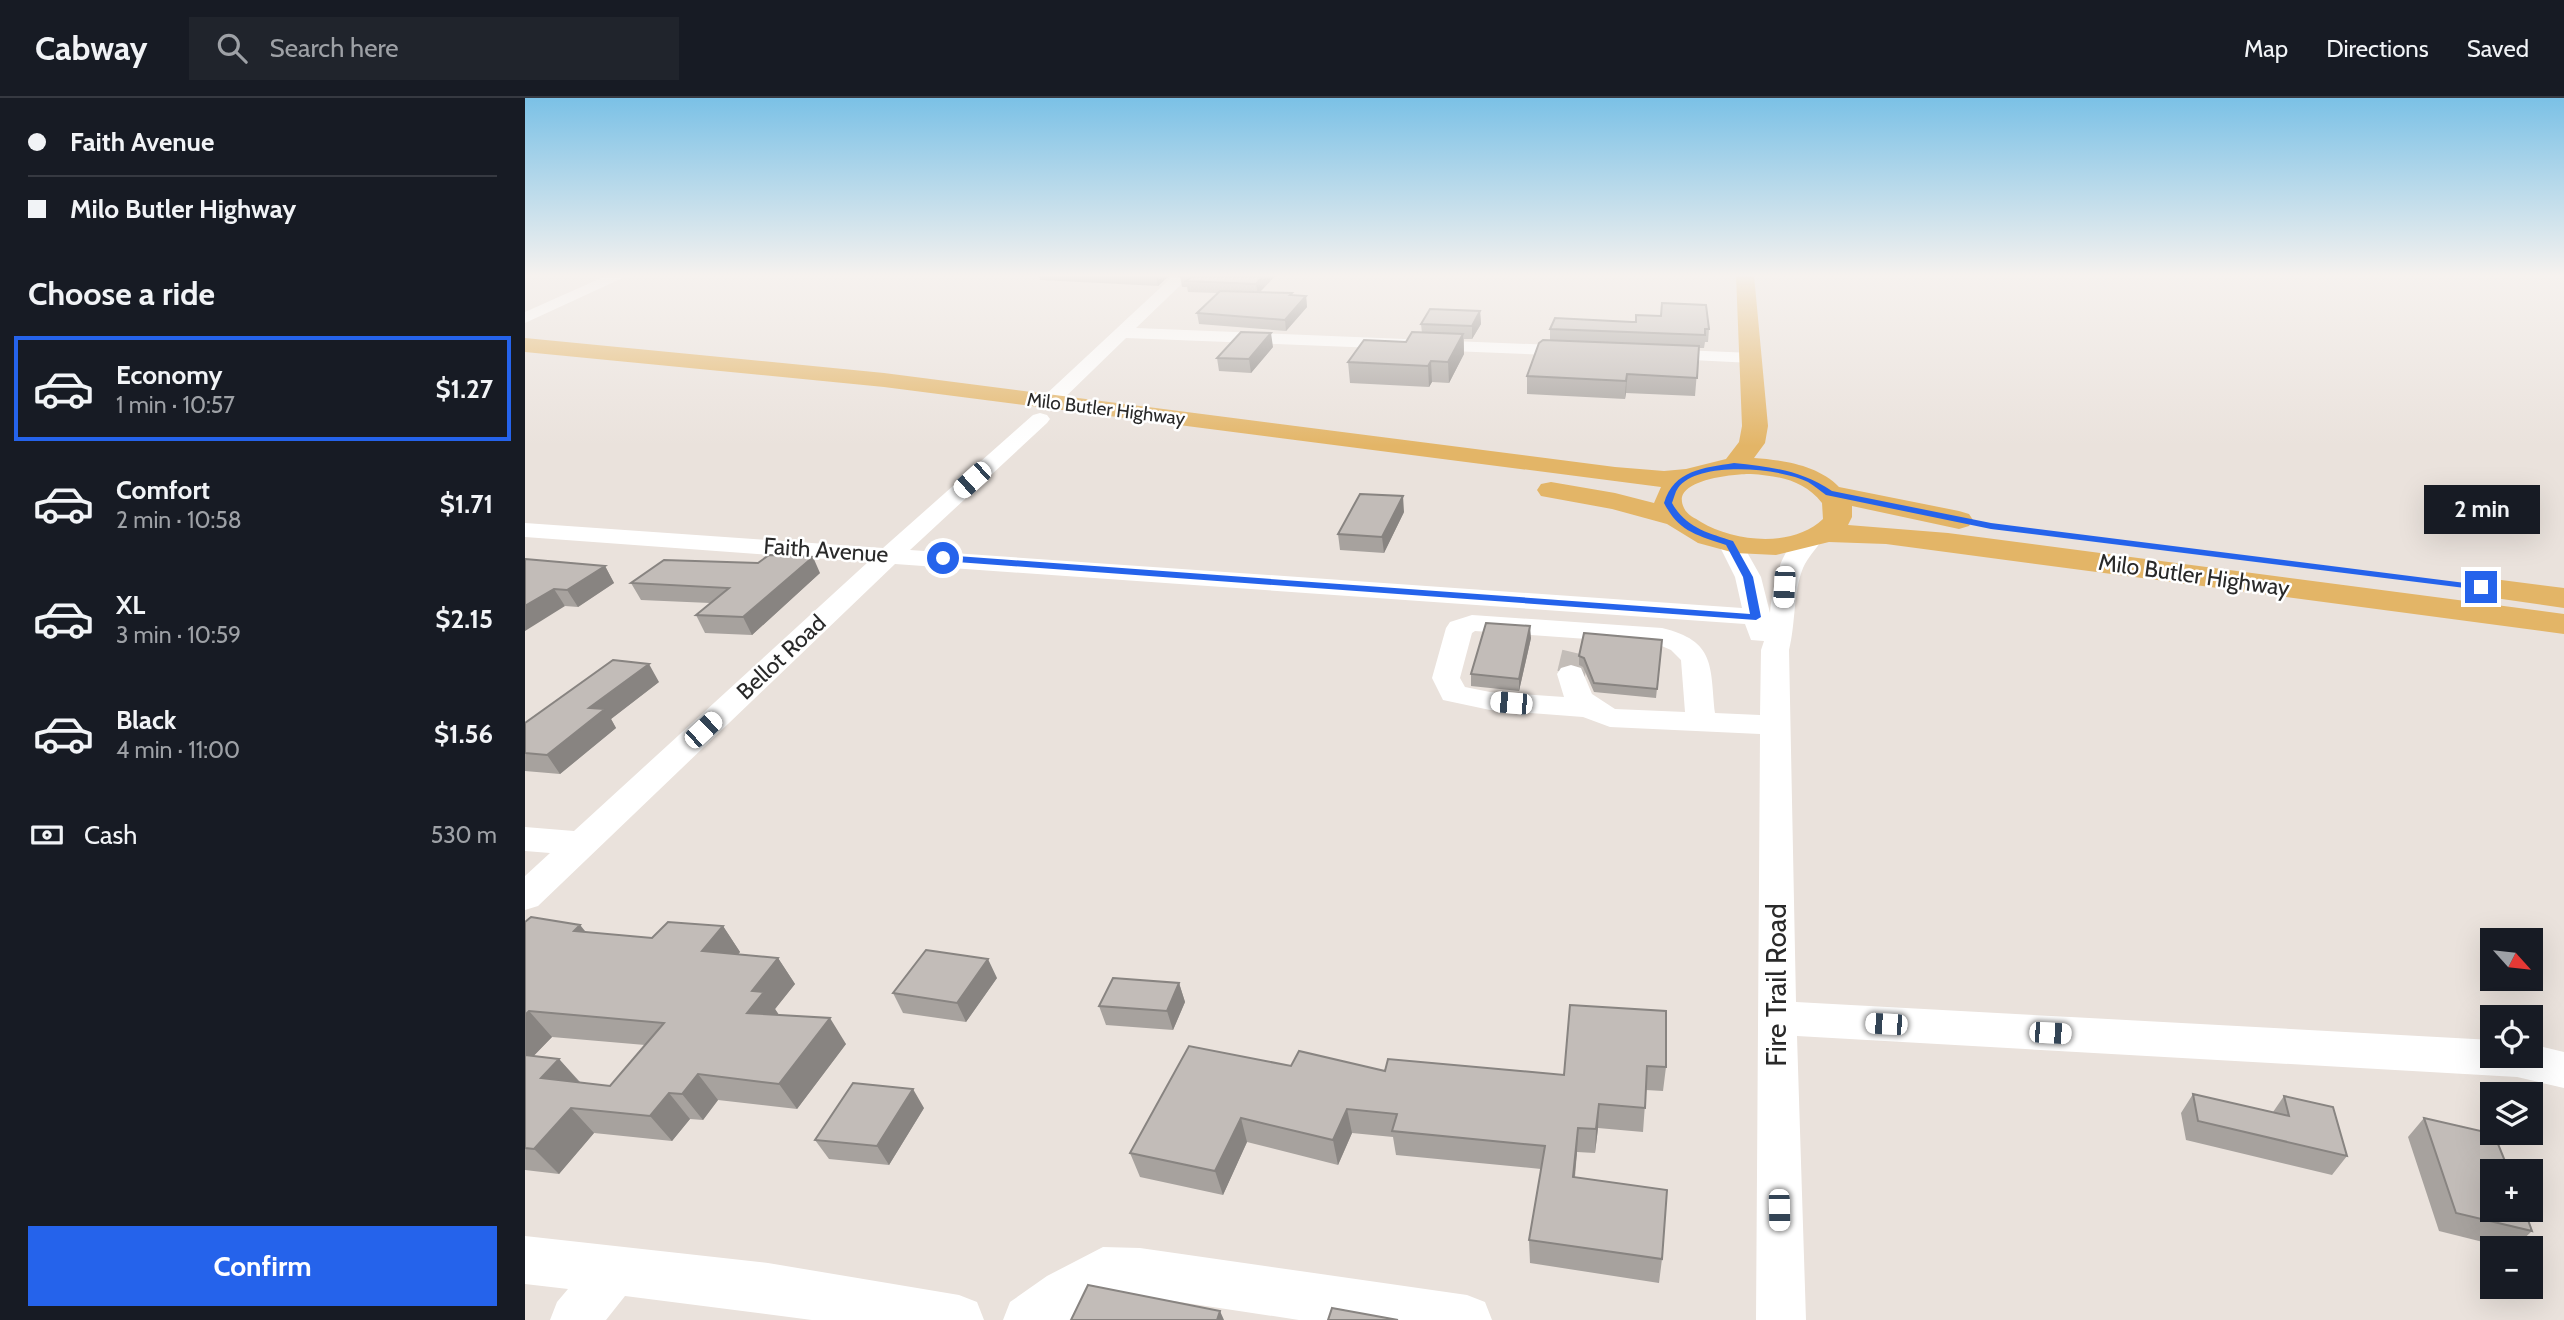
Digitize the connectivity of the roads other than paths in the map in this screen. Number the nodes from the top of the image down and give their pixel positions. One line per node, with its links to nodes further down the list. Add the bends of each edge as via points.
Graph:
1 (1750, 332): 6 (main road)
2 (1122, 333): 4 (street); 8 (street, Bellot Road)
3 (525, 345): 8 (main road, Milo Butler Highway, via 808,372)
4 (1601, 352)
5 (1642, 354): 6 (street)
6 (1752, 358): 9 (main road)
7 (525, 361): 8 (main road, Milo Butler Highway)
8 (1045, 410): 12 (main road, Milo Butler Highway, via 1615,475); 14 (main road, Milo Butler Highway, via 1615,501); 18 (street, Bellot Road)
9 (1755, 426): 10 (main road, via 1752,443); 11 (main road)
10 (1734, 466): 11 (main road, Milo Butler Highway); 12 (main road, Milo Butler Highway)
11 (1797, 474): 13 (main road)
12 (1687, 477): 14 (main road, via 1669,495)
13 (1829, 493): 16 (main road, via 1839,514); 19 (main road, Milo Butler Highway, via 1991,526)
14 (1676, 518): 17 (main road, Milo Butler Highway, via 1698,533)
15 (525, 530): 18 (street, Faith Avenue)
16 (1817, 536): 17 (main road, Milo Butler Highway, via 1781,546); 21 (main road, Milo Butler Highway, via 1886,535 1960,543); 23 (street, Fire Trail Road, via 1793,560 1787,574)
17 (1730, 543): 20 (street, via 1748,577)
18 (891, 554): 22 (street, Faith Avenue); 28 (street, Bellot Road)
19 (2564, 598)
20 (1756, 617): 22 (street, Faith Avenue); 23 (street, via 1761,634)
21 (2564, 624)
22 (1579, 640): 24 (street, via 1574,692); 24 (street, via 1466,624 1460,628 1445,678 1453,694); 25 (street, via 1662,636 1690,650 1696,666)
23 (1775, 650): 26 (street, Fire Trail Road)
24 (1587, 708): 25 (street, via 1610,718)
25 (1701, 722): 26 (street)
26 (1775, 725): 30 (street, Fire Trail Road)
27 (525, 839): 28 (street)
28 (581, 844): 29 (street, Bellot Road)
29 (525, 897)
30 (1776, 1018): 31 (street, via 2517,1059); 38 (street, Fire Trail Road)
31 (2564, 1070)
32 (525, 1260): 33 (street)
33 (614, 1271): 34 (street); 35 (street, via 768,1288)
34 (575, 1320)
35 (959, 1320)
36 (1028, 1320): 37 (street, via 1103,1271 1140,1272)
37 (1467, 1320)
38 (1781, 1320)

